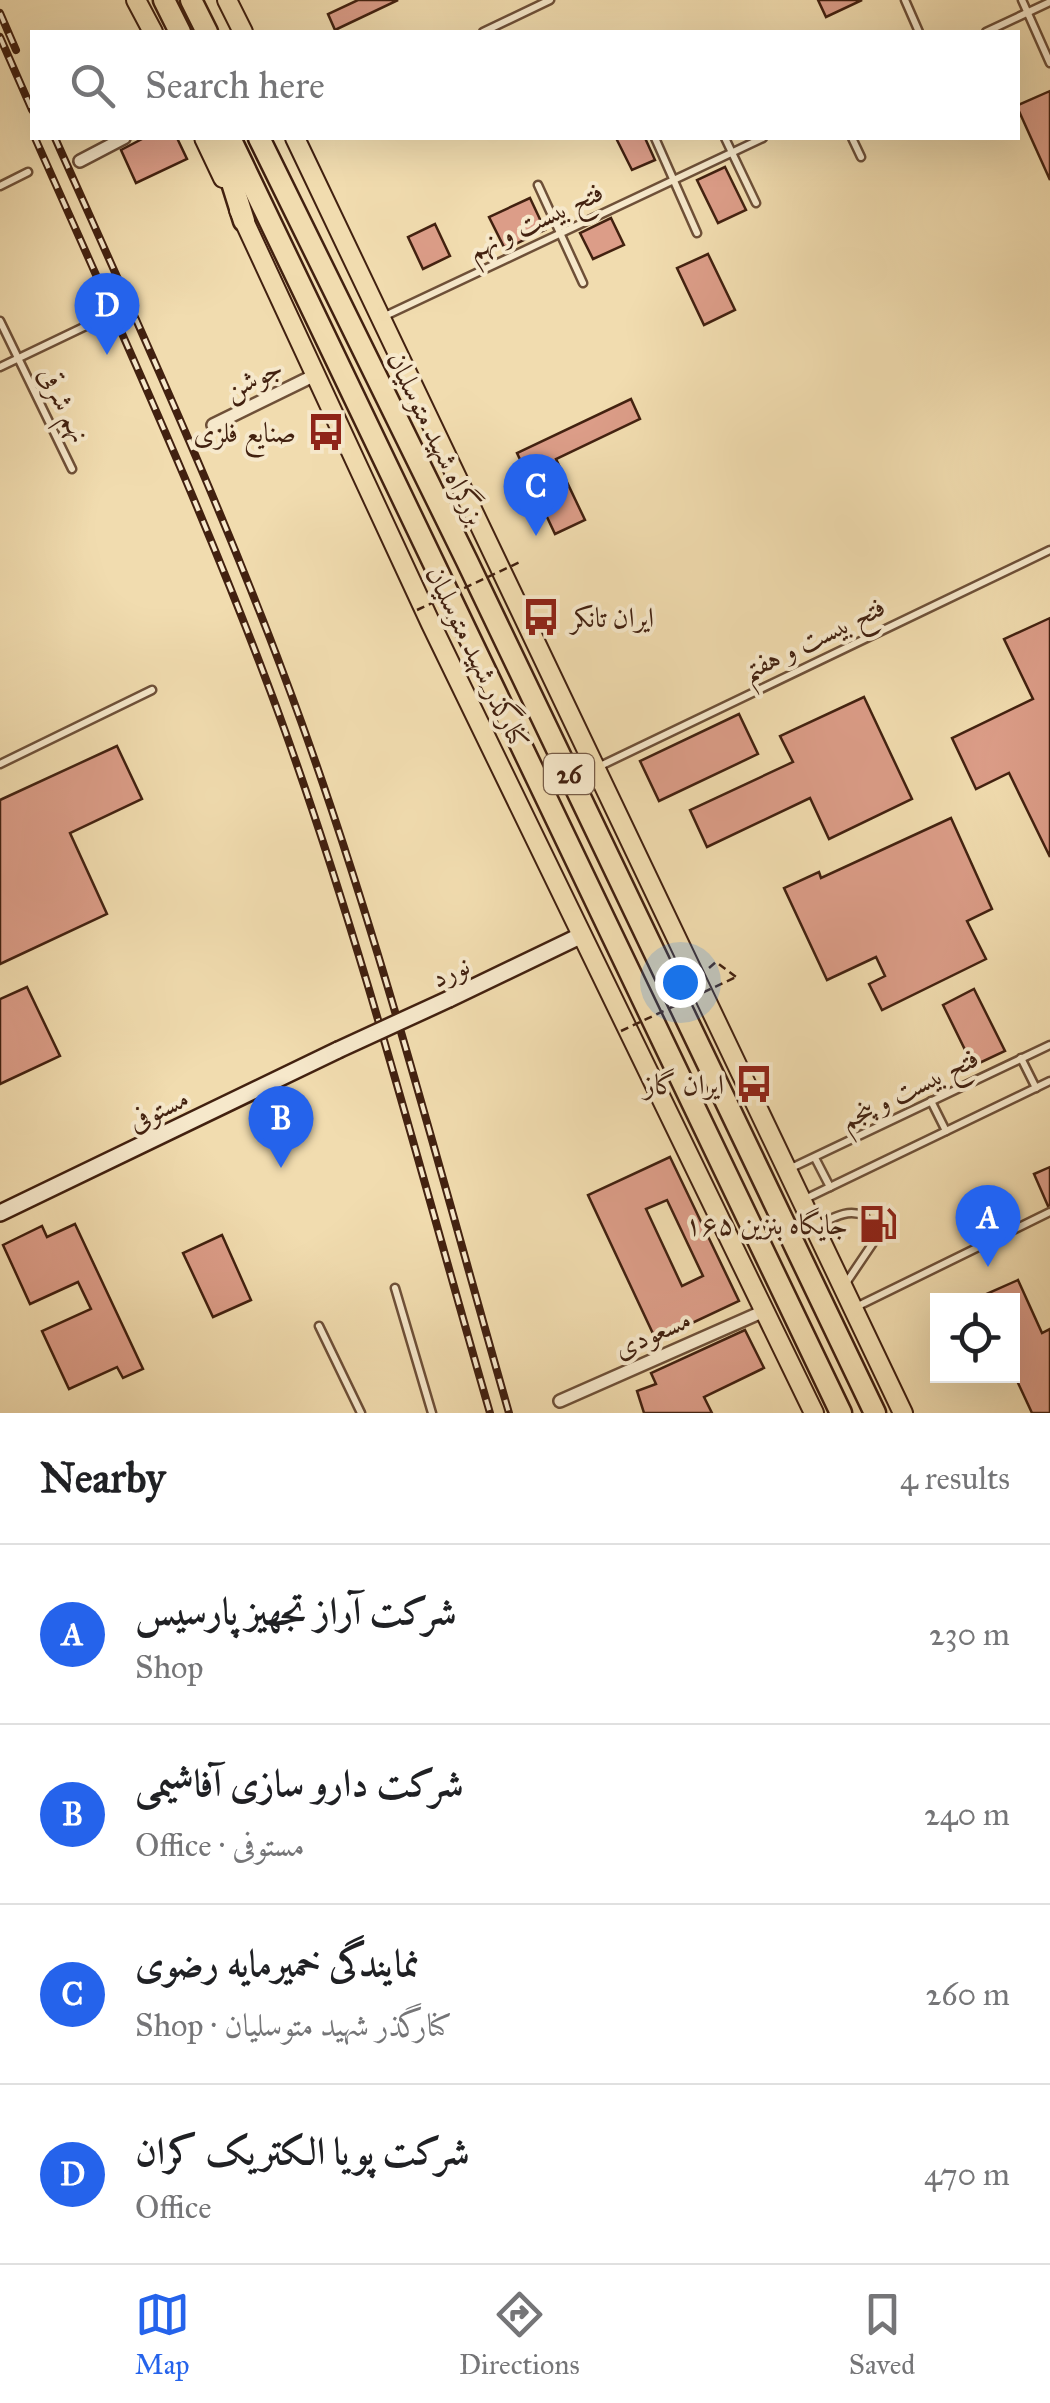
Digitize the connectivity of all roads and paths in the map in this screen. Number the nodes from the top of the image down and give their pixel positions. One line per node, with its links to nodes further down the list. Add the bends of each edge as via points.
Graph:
1 (136, 0): 10 (main road)
2 (164, 0): 11 (highway)
3 (192, 0): 12 (highway)
4 (227, 0): 13 (main road)
5 (550, 0): 14 (lane)
6 (904, 0): 15 (lane)
7 (1022, 0): 9 (lane)
8 (1050, 2): 9 (lane)
9 (1028, 13): 16 (lane); 17 (lane)
10 (152, 30)
11 (179, 30)
12 (207, 30)
13 (243, 30)
14 (487, 30)
15 (918, 30)
16 (990, 30)
17 (1050, 64)
18 (120, 140): 30 (street)
19 (205, 140): 36 (main road, کنارگذر شهید متوسلیان)
20 (219, 140): 36 (highway)
21 (231, 140): 80 (highway, بزرگراه شهید متوسلیان / 26)
22 (260, 140): 81 (highway, بزرگراه شهید متوسلیان / 26)
23 (296, 140): 40 (main road, کنارگذر شهید متوسلیان)
24 (656, 140): 32 (lane)
25 (726, 140): 28 (lane)
26 (759, 140): 28 (lane, فتح بیست و نهم)
27 (853, 140): 29 (lane)
28 (732, 152): 32 (lane, فتح بیست و نهم); 35 (lane)
29 (861, 157)
30 (80, 161)
31 (28, 172): 34 (lane)
32 (674, 179): 37 (lane, فتح بیست و نهم); 38 (lane)
33 (538, 185): 37 (lane)
34 (0, 186)
35 (756, 203)
36 (244, 221): 45 (main road, کنارگذر شهید متوسلیان)
37 (560, 233): 39 (lane); 40 (lane, فتح بیست و نهم)
38 (697, 233)
39 (583, 283)
40 (381, 318): 53 (main road, کنارگذر شهید متوسلیان)
41 (0, 321): 43 (lane, نهم شرقی)
42 (90, 324): 43 (lane)
43 (18, 358): 44 (lane); 47 (lane, نهم شرقی)
44 (0, 367)
45 (315, 375): 46 (street, جوشن); 54 (main road, کنارگذر شهید متوسلیان)
46 (212, 425)
47 (72, 469)
48 (1050, 550): 53 (lane, فتح بیست و هفتم)
49 (520, 562): 50 (path, bridge)
50 (417, 610)
51 (152, 690): 52 (lane)
52 (0, 764)
53 (596, 768): 65 (main road, کنارگذر شهید متوسلیان)
54 (582, 935): 58 (street, نورد, bridge); 74 (main road, کنارگذر شهید متوسلیان)
55 (716, 962): 56 (path, bridge, via 736,977)
56 (621, 1031)
57 (1050, 1046): 59 (lane, فتح بیست و پنجم)
58 (338, 1050): 69 (street, مستوفی)
59 (1022, 1058): 61 (lane); 62 (lane, فتح بیست و پنجم)
60 (1050, 1082): 61 (lane, فتح بیست و پنجم)
61 (1036, 1088): 63 (lane, فتح بیست و پنجم)
62 (931, 1101): 63 (lane); 64 (lane, فتح بیست و پنجم)
63 (946, 1132): 66 (lane, فتح بیست و پنجم)
64 (816, 1158): 65 (lane, فتح بیست و پنجم); 66 (lane)
65 (788, 1170): 67 (main road, کنارگذر شهید متوسلیان)
66 (830, 1187): 67 (lane, فتح بیست و پنجم)
67 (802, 1200): 70 (main road, کنارگذر شهید متوسلیان)
68 (1050, 1212): 73 (lane)
69 (0, 1213)
70 (814, 1227): 71 (main road, کنارگذر شهید متوسلیان); 71 (lane, via 842,1214 865,1216 873,1243)
71 (843, 1287): 73 (main road, کنارگذر شهید متوسلیان)
72 (395, 1288): 78 (lane)
73 (853, 1308): 82 (main road, کنارگذر شهید متوسلیان)
74 (764, 1311): 76 (street, مسعودی); 79 (main road, کنارگذر شهید متوسلیان)
75 (318, 1326): 77 (lane)
76 (560, 1401)
77 (361, 1413)
78 (432, 1413)
79 (814, 1413)
80 (841, 1413)
81 (874, 1413)
82 (903, 1413)

